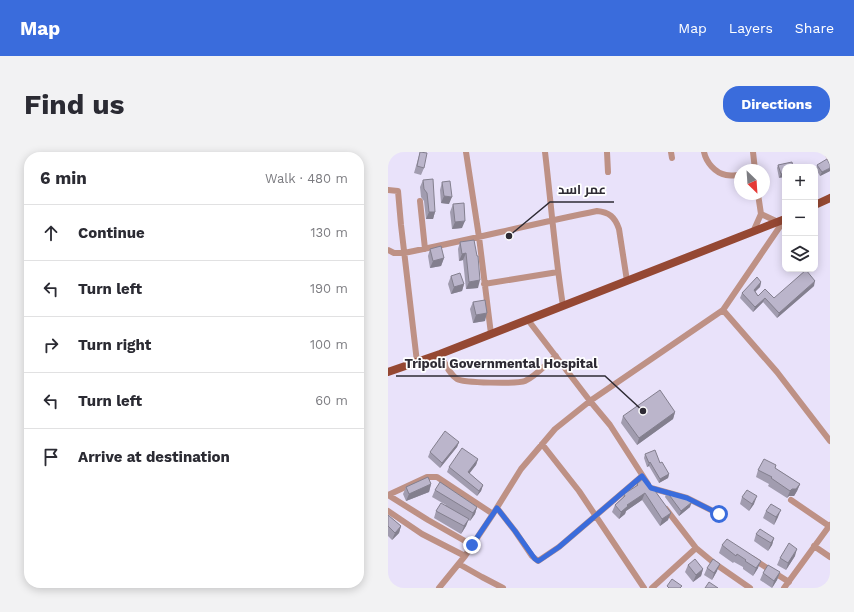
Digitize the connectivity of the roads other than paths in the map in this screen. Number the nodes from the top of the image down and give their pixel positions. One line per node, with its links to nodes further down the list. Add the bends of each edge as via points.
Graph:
1 (466, 152): 22 (street)
2 (545, 152): 17 (street)
3 (607, 152): 9 (street)
4 (704, 152): 10 (street, via 711,165 720,173)
5 (753, 152): 8 (street)
6 (826, 152): 7 (street)
7 (830, 158)
8 (754, 164)
9 (608, 172)
10 (734, 175)
11 (388, 190): 25 (street, via 398,191)
12 (830, 198): 15 (main road)
13 (759, 200): 16 (street)
14 (420, 201): 23 (street)
15 (818, 204)
16 (761, 214): 18 (street); 21 (street)
17 (554, 220): 22 (street); 27 (street); 28 (street, via 597,211 612,215 619,229)
18 (782, 220)
19 (782, 220): 21 (main road)
20 (782, 222): 31 (street)
21 (753, 232): 28 (main road)
22 (479, 237): 23 (street); 29 (street)
23 (425, 249): 25 (street)
24 (391, 251): 25 (street); 26 (street)
25 (404, 253): 36 (street)
26 (388, 256)
27 (558, 272): 29 (street); 30 (street)
28 (627, 281): 30 (main road)
29 (484, 284): 33 (street)
30 (563, 306): 32 (main road)
31 (723, 310): 38 (street); 39 (street, via 777,372)
32 (528, 320): 33 (main road); 35 (street)
33 (492, 334): 34 (main road)
34 (440, 354): 35 (street, via 452,376 468,383 519,383 530,378); 36 (main road)
35 (556, 356): 38 (street)
36 (418, 362): 37 (main road)
37 (388, 372)
38 (590, 401): 40 (street, via 555,429); 41 (street, via 617,434)
39 (830, 441)
40 (542, 444): 47 (street, via 521,469); 51 (street)
41 (642, 476): 42 (street); 51 (street)
42 (651, 488): 44 (street); 50 (street, via 687,498)
43 (388, 495): 49 (street, via 432,476); 53 (street)
44 (660, 500)
45 (791, 500): 52 (street)
46 (664, 506): 55 (street)
47 (497, 508): 49 (street); 51 (street, via 538,561 559,547)
48 (388, 511): 57 (street, via 422,534)
49 (493, 514): 53 (street)
50 (719, 514)
51 (596, 515): 63 (street)
52 (830, 526): 54 (street)
53 (472, 545): 57 (street)
54 (814, 546): 58 (street); 60 (street)
55 (696, 548): 64 (street); 65 (street)
56 (744, 554): 60 (street)
57 (465, 556): 59 (street)
58 (830, 557)
59 (459, 564): 61 (street); 62 (street)
60 (788, 582): 66 (street)
61 (439, 588)
62 (504, 588)
63 (644, 588)
64 (652, 588)
65 (750, 588)
66 (784, 588)

